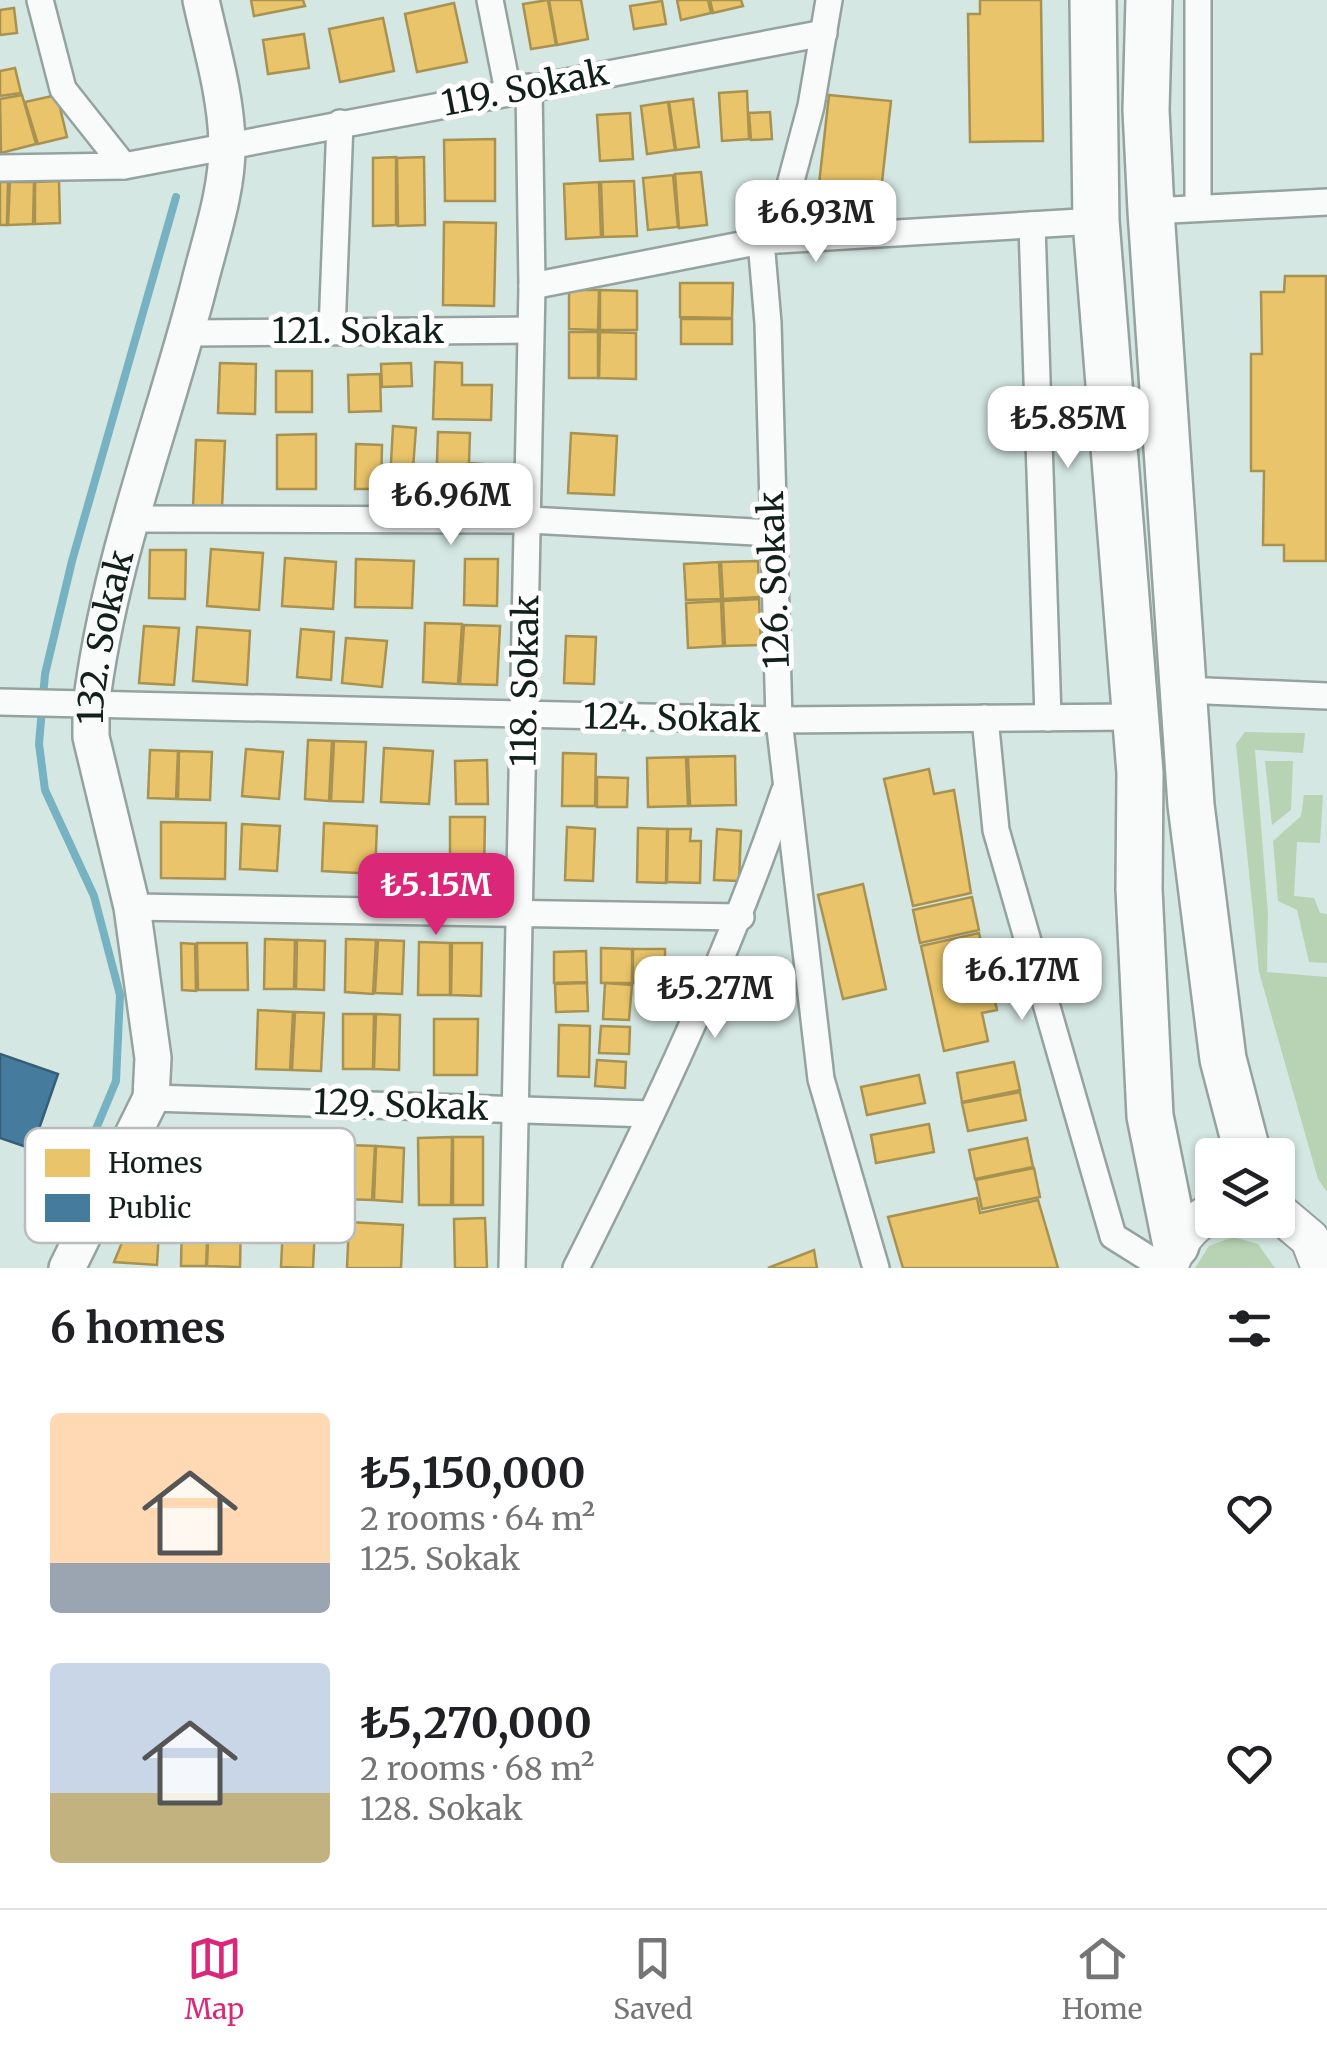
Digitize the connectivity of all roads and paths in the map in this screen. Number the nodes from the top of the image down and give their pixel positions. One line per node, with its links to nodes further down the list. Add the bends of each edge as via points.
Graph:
1 (40, 0): 12 (street, via 63,89)
2 (202, 0): 11 (main road, 132. Sokak)
3 (490, 0): 9 (street, 118. Sokak)
4 (829, 0): 8 (street)
5 (1093, 0): 17 (highway)
6 (1149, 0): 16 (highway)
7 (1198, 0): 15 (street)
8 (824, 34): 9 (street, 119. Sokak); 19 (street, via 787,196)
9 (508, 91): 10 (street, 119. Sokak); 20 (street, 118. Sokak, via 529,87)
10 (340, 123): 11 (street, 119. Sokak); 22 (street)
11 (227, 146): 12 (street, 119. Sokak); 23 (main road, 132. Sokak)
12 (124, 166): 13 (street, 119. Sokak)
13 (0, 168)
14 (1327, 202): 15 (street)
15 (1198, 206): 16 (street)
16 (1151, 211): 27 (highway)
17 (1096, 221): 18 (street); 34 (highway)
18 (1032, 225): 19 (street); 33 (street)
19 (762, 241): 20 (street); 26 (street, 126. Sokak)
20 (532, 286): 21 (street, 118. Sokak)
21 (530, 330): 22 (street, 121. Sokak); 25 (street, 118. Sokak)
22 (332, 332): 23 (street, 121. Sokak)
23 (186, 333): 24 (main road, 132. Sokak)
24 (131, 519): 25 (street); 30 (main road, 132. Sokak)
25 (529, 520): 26 (street); 31 (street, 118. Sokak)
26 (772, 533): 35 (street, 126. Sokak)
27 (1183, 690): 28 (street); 44 (highway, via 1212,994)
28 (1327, 696)
29 (0, 702): 30 (street, 124. Sokak)
30 (90, 707): 31 (street, 124. Sokak); 37 (main road, 132. Sokak, via 91,737)
31 (524, 715): 35 (street, 124. Sokak); 38 (street, 118. Sokak)
32 (986, 718): 33 (street, 124. Sokak); 35 (street, 124. Sokak); 48 (street, via 996,830 1113,1236)
33 (1048, 718): 34 (street, 124. Sokak)
34 (1133, 718): 48 (highway, via 1150,1116)
35 (779, 720): 36 (street, 126. Sokak)
36 (786, 785): 39 (street); 52 (street, 126. Sokak, via 821,1079)
37 (132, 906): 38 (street); 40 (main road, 132. Sokak, via 148,994)
38 (521, 911): 39 (street); 41 (street, 118. Sokak)
39 (742, 916): 42 (street)
40 (151, 1098): 41 (street, 129. Sokak); 43 (main road, 132. Sokak)
41 (515, 1109): 42 (street, 129. Sokak); 50 (street, 118. Sokak)
42 (650, 1114): 51 (street)
43 (136, 1128)
44 (1243, 1138)
45 (1195, 1223): 48 (main road)
46 (1295, 1226): 53 (main road, via 1310,1239)
47 (78, 1243): 49 (main road, 132. Sokak)
48 (1170, 1260)
49 (66, 1268)
50 (512, 1268)
51 (576, 1268)
52 (876, 1268)
53 (1321, 1268)

